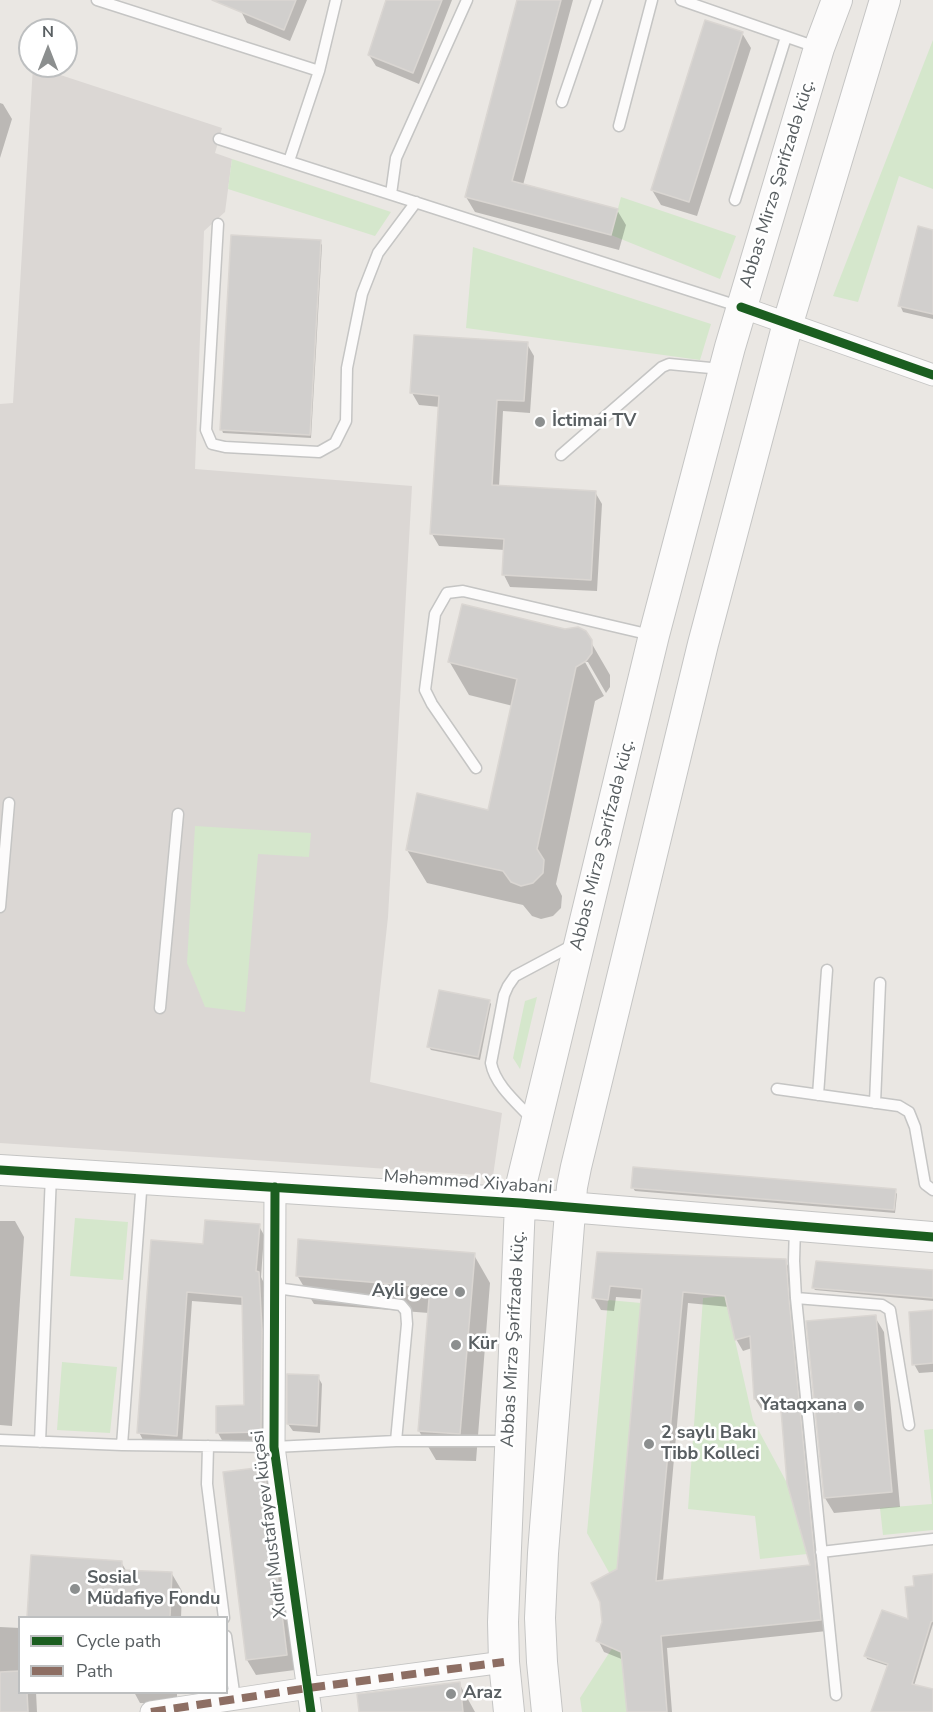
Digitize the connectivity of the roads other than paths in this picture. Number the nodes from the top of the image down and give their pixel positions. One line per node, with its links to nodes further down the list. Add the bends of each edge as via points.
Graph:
1 (97, 0): 11 (lane)
2 (336, 0): 11 (lane)
3 (468, 0): 16 (lane, via 396,158)
4 (597, 0): 12 (lane)
5 (652, 0): 13 (lane)
6 (681, 0): 9 (lane)
7 (837, 0): 10 (main road, Abbas Mirzə Şərifzadə küç.)
8 (885, 0): 21 (main road)
9 (786, 37): 10 (lane); 17 (lane)
10 (819, 48): 20 (main road, Abbas Mirzə Şərifzadə küç.)
11 (320, 71): 15 (lane)
12 (562, 102)
13 (619, 126)
14 (219, 139): 15 (lane)
15 (289, 161): 16 (lane)
16 (391, 194): 18 (lane)
17 (735, 200)
18 (416, 202): 19 (lane, via 378,253 368,276 347,368 346,421 335,443 319,452 212,444 206,430); 20 (lane)
19 (218, 224)
20 (741, 307): 21 (street); 22 (main road, Abbas Mirzə Şərifzadə küç.)
21 (788, 323): 23 (street); 44 (main road, via 703,644 576,1167)
22 (724, 369): 24 (lane, via 669,364 662,367); 25 (main road, Abbas Mirzə Şərifzadə küç.)
23 (933, 375)
24 (561, 455)
25 (654, 635): 26 (lane, via 463,591 447,593 435,614 425,690); 30 (main road, Abbas Mirzə Şərifzadə küç.)
26 (476, 768)
27 (9, 803): 29 (lane)
28 (178, 814): 33 (lane)
29 (0, 908)
30 (580, 941): 37 (main road, Abbas Mirzə Şərifzadə küç.); 37 (lane, via 515,976 504,995 491,1063 493,1073)
31 (827, 970): 35 (lane)
32 (880, 983): 36 (lane)
33 (160, 1008)
34 (777, 1089): 35 (lane)
35 (818, 1095): 36 (lane)
36 (875, 1103): 42 (lane, via 899,1106 909,1112 925,1184)
37 (535, 1123): 43 (main road, Abbas Mirzə Şərifzadə küç.)
38 (0, 1170): 39 (main road, Məhəmməd Xiyabani)
39 (51, 1173): 40 (main road, Məhəmməd Xiyabani); 52 (lane)
40 (142, 1179): 41 (main road, Məhəmməd Xiyabani); 54 (lane)
41 (275, 1187): 43 (main road, Məhəmməd Xiyabani); 47 (street, Xıdır Mustafayev küçəsi)
42 (933, 1190)
43 (520, 1203): 44 (main road, Məhəmməd Xiyabani); 51 (main road, Abbas Mirzə Şərifzadə küç.)
44 (571, 1207): 45 (main road, Məhəmməd Xiyabani); 68 (main road, via 542,1563 540,1629)
45 (795, 1227): 46 (main road, Məhəmməd Xiyabani); 48 (lane)
46 (933, 1238)
47 (276, 1288): 53 (lane, via 401,1305 406,1311); 56 (street, Xıdır Mustafayev küçəsi)
48 (796, 1298): 49 (lane, via 882,1305 890,1310); 58 (lane)
49 (909, 1425)
50 (0, 1440): 52 (lane)
51 (509, 1441): 53 (lane); 61 (main road, Abbas Mirzə Şərifzadə küç.)
52 (40, 1442): 54 (lane)
53 (396, 1442): 56 (lane)
54 (122, 1445): 55 (lane)
55 (208, 1446): 56 (lane); 59 (lane, via 207,1484)
56 (274, 1446): 62 (street, Xıdır Mustafayev küçəsi)
57 (933, 1539): 58 (lane)
58 (821, 1552): 63 (lane)
59 (224, 1616)
60 (228, 1650): 64 (lane)
61 (504, 1662): 62 (street); 67 (main road, Abbas Mirzə Şərifzadə küç.)
62 (308, 1688): 64 (street); 66 (street, Xıdır Mustafayev küçəsi)
63 (836, 1695)
64 (235, 1699): 65 (street)
65 (151, 1712)
66 (311, 1712)
67 (509, 1712)
68 (547, 1712)

